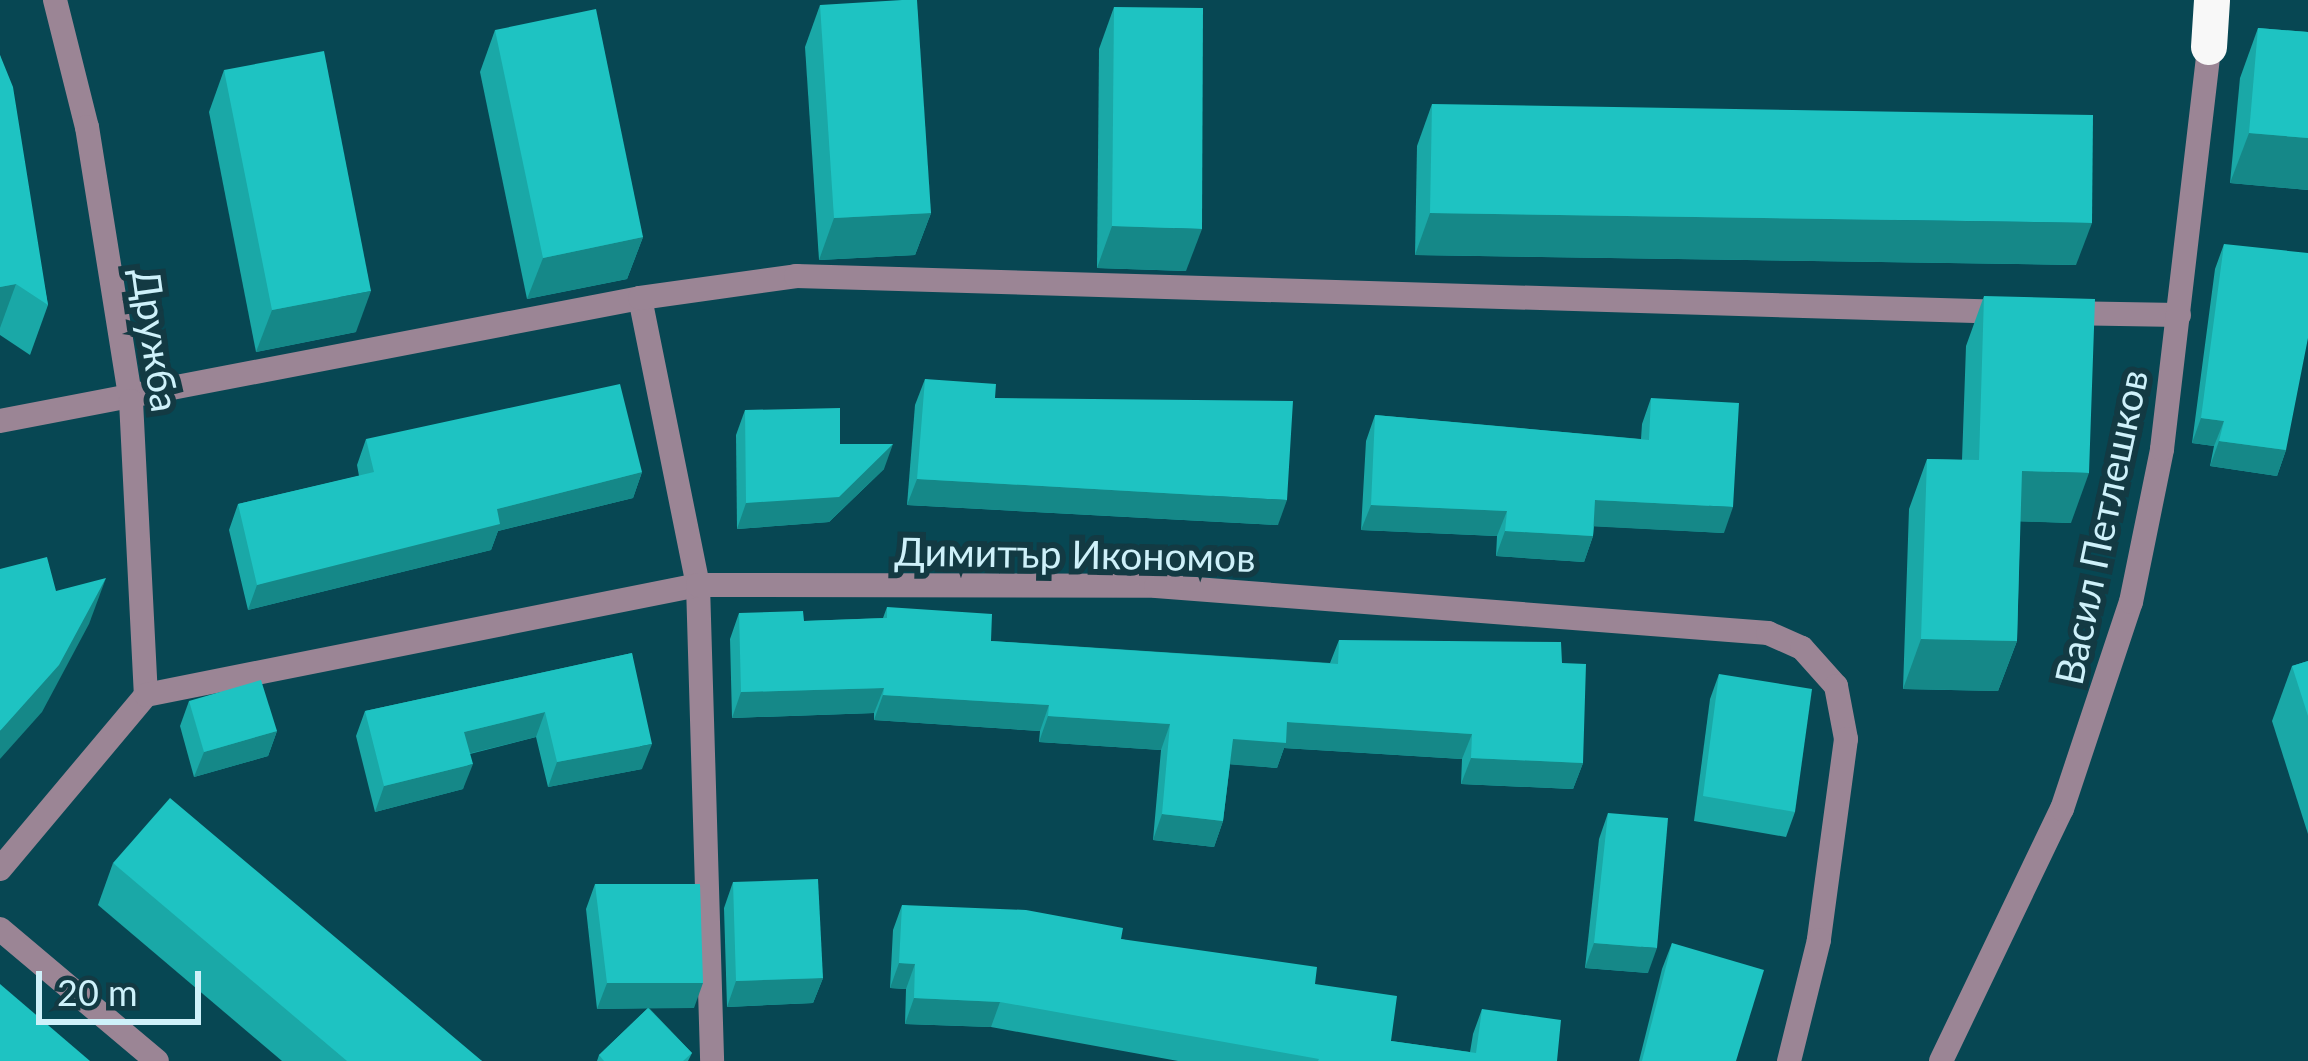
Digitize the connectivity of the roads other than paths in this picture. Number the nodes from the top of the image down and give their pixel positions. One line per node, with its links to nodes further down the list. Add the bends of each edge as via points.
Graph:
1 (55, 0): 6 (street, Дружба, via 87,127)
2 (2212, 0): 3 (highway)
3 (2209, 47): 5 (street, Васил Петлешков)
4 (640, 298): 5 (street, via 796,276); 6 (street); 8 (street)
5 (2179, 316): 15 (street, Васил Петлешков, via 2162,449 2101,706 2062,809)
6 (131, 401): 7 (street); 9 (street, Дружба)
7 (0, 421)
8 (698, 585): 9 (street, Димитър Икономов); 13 (street); 14 (street, Димитър Икономов, via 1156,586 1768,633 1802,648 1835,686 1846,739 1819,940)
9 (146, 695): 10 (street)
10 (0, 868)
11 (0, 929): 12 (street)
12 (157, 1061)
13 (712, 1061)
14 (1789, 1061)
15 (1941, 1061)

